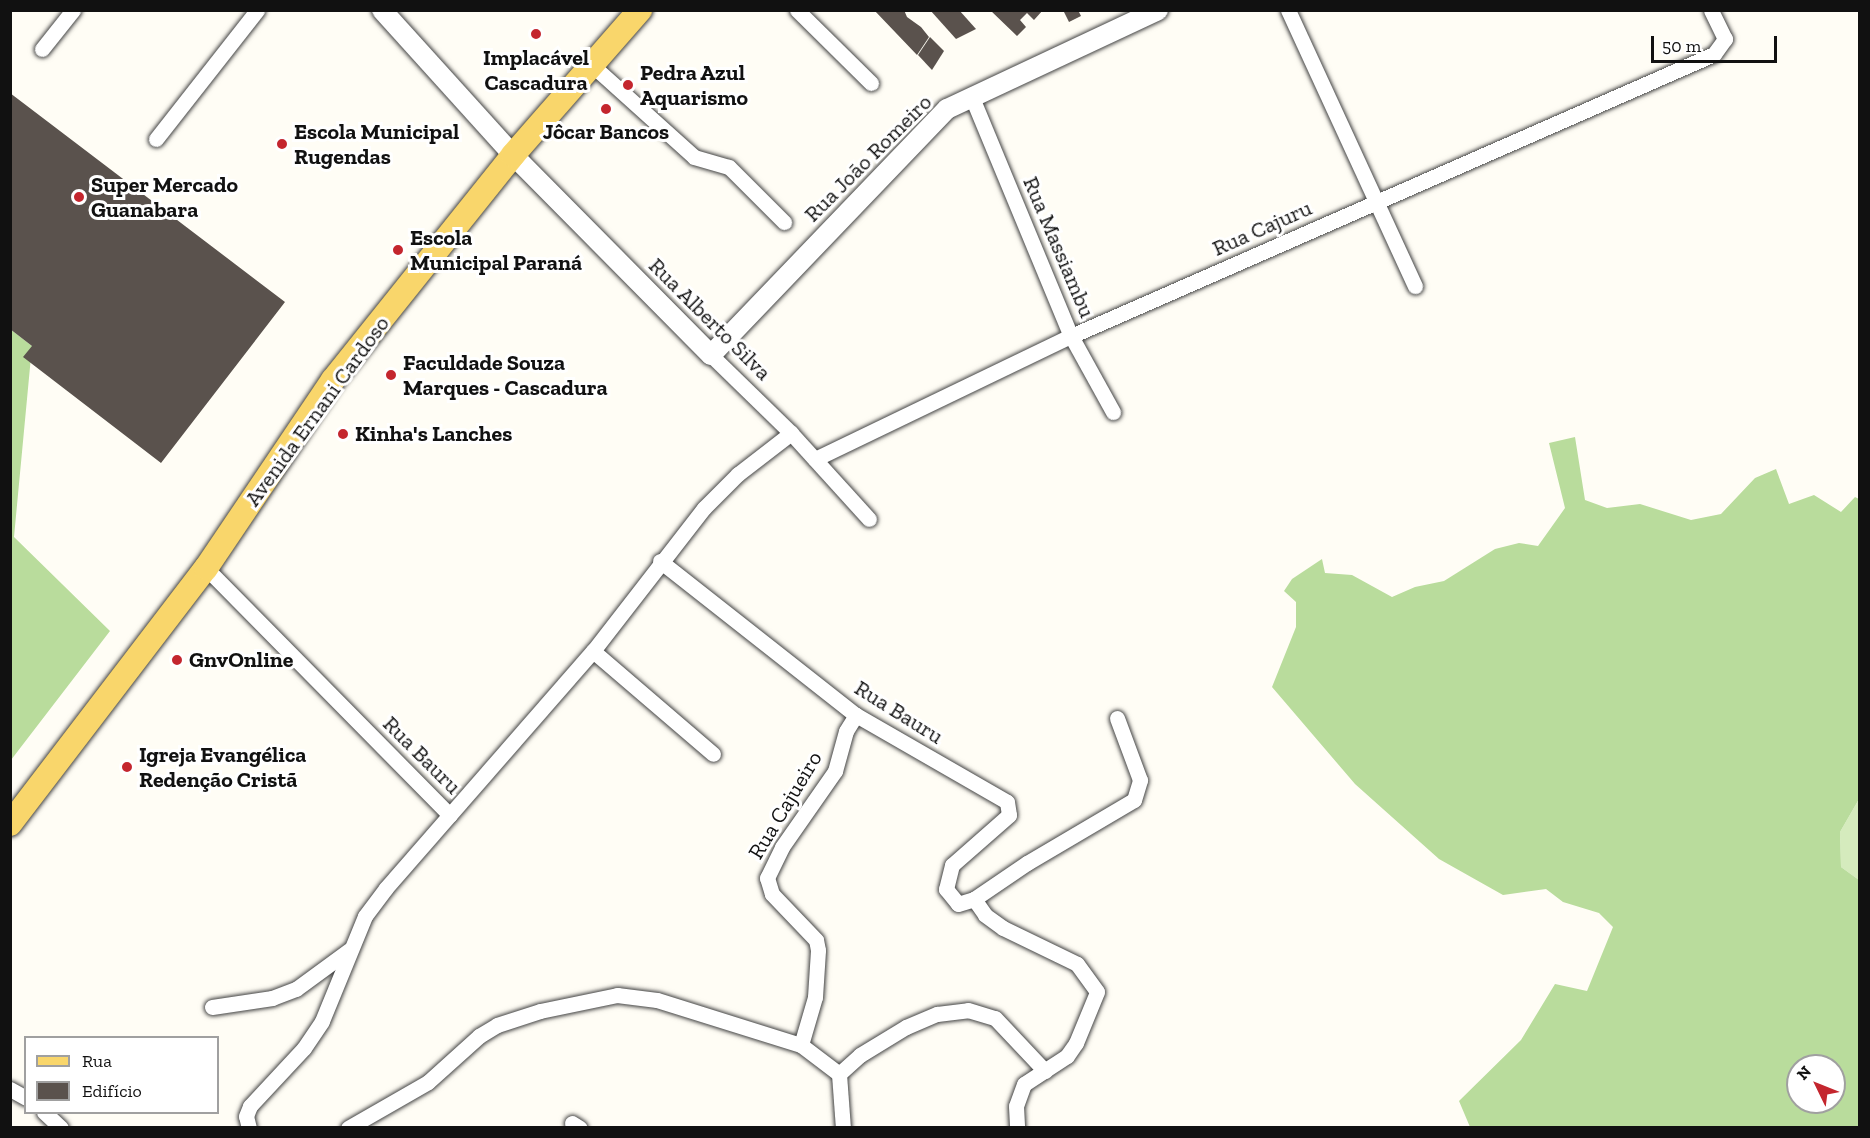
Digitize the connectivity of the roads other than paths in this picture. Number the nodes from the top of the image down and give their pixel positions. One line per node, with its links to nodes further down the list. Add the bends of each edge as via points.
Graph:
1 (73, 10): 9 (street)
2 (257, 10): 13 (street)
3 (382, 10): 14 (street, Rua Alberto Silva)
4 (640, 10): 10 (main road, Avenida Ernani Cardoso)
5 (797, 10): 11 (street)
6 (1158, 10): 12 (street, Rua João Romeiro)
7 (1288, 10): 15 (street)
8 (1711, 10): 15 (street, Rua Cajuru, via 1725,39 1714,54)
9 (42, 49)
10 (592, 65): 14 (main road, Avenida Ernani Cardoso); 16 (street, via 694,157 729,167)
11 (871, 83)
12 (971, 95): 18 (street, Rua Massiambu); 19 (street, Rua João Romeiro, via 929,126)
13 (156, 139)
14 (513, 155): 19 (street, Rua Alberto Silva); 25 (main road, Avenida Ernani Cardoso, via 333,380)
15 (1376, 203): 17 (street); 18 (street, Rua Cajuru)
16 (784, 222)
17 (1415, 286)
18 (1071, 336): 20 (street, Rua Massiambu); 22 (street, Rua Cajuru)
19 (711, 355): 21 (street, Rua Alberto Silva)
20 (1113, 412)
21 (791, 433): 22 (street, Rua Alberto Silva); 24 (street, Rua Bauru, via 720,490)
22 (815, 459): 23 (street, Rua Alberto Silva)
23 (869, 519)
24 (660, 561): 26 (street, Rua Bauru); 27 (street, Rua Bauru)
25 (206, 568): 30 (street, Rua Bauru); 31 (main road, Avenida Ernani Cardoso)
26 (593, 651): 29 (street); 30 (street, Rua Bauru)
27 (856, 715): 32 (street, Rua Bauru, via 1007,802 1009,815 956,859 947,878 946,889 955,902); 35 (street, Rua Cajueiro, via 846,731 835,771 782,847 767,878 772,894 816,940 815,997)
28 (1117, 718): 32 (street, via 1140,780 1134,800 1027,862)
29 (713, 754)
30 (450, 815): 33 (street, via 379,897)
31 (10, 824)
32 (974, 899): 36 (street, via 994,922 1077,964 1094,985 1096,1000 1076,1043 1067,1056)
33 (350, 950): 34 (street, via 296,989 272,999); 42 (street, via 322,1021 304,1048 250,1106 246,1116)
34 (212, 1007)
35 (801, 1045): 37 (street); 43 (street, via 657,1000 617,995 540,1011 497,1025 428,1082)
36 (1045, 1071): 37 (street, via 1000,1022 985,1012 968,1010 937,1014 906,1028 870,1048); 45 (street, via 1029,1080 1020,1092)
37 (839, 1074): 44 (street)
38 (10, 1089): 39 (street)
39 (24, 1097)
40 (45, 1114): 41 (street)
41 (61, 1128)
42 (249, 1128)
43 (348, 1128)
44 (843, 1128)
45 (1017, 1128)

